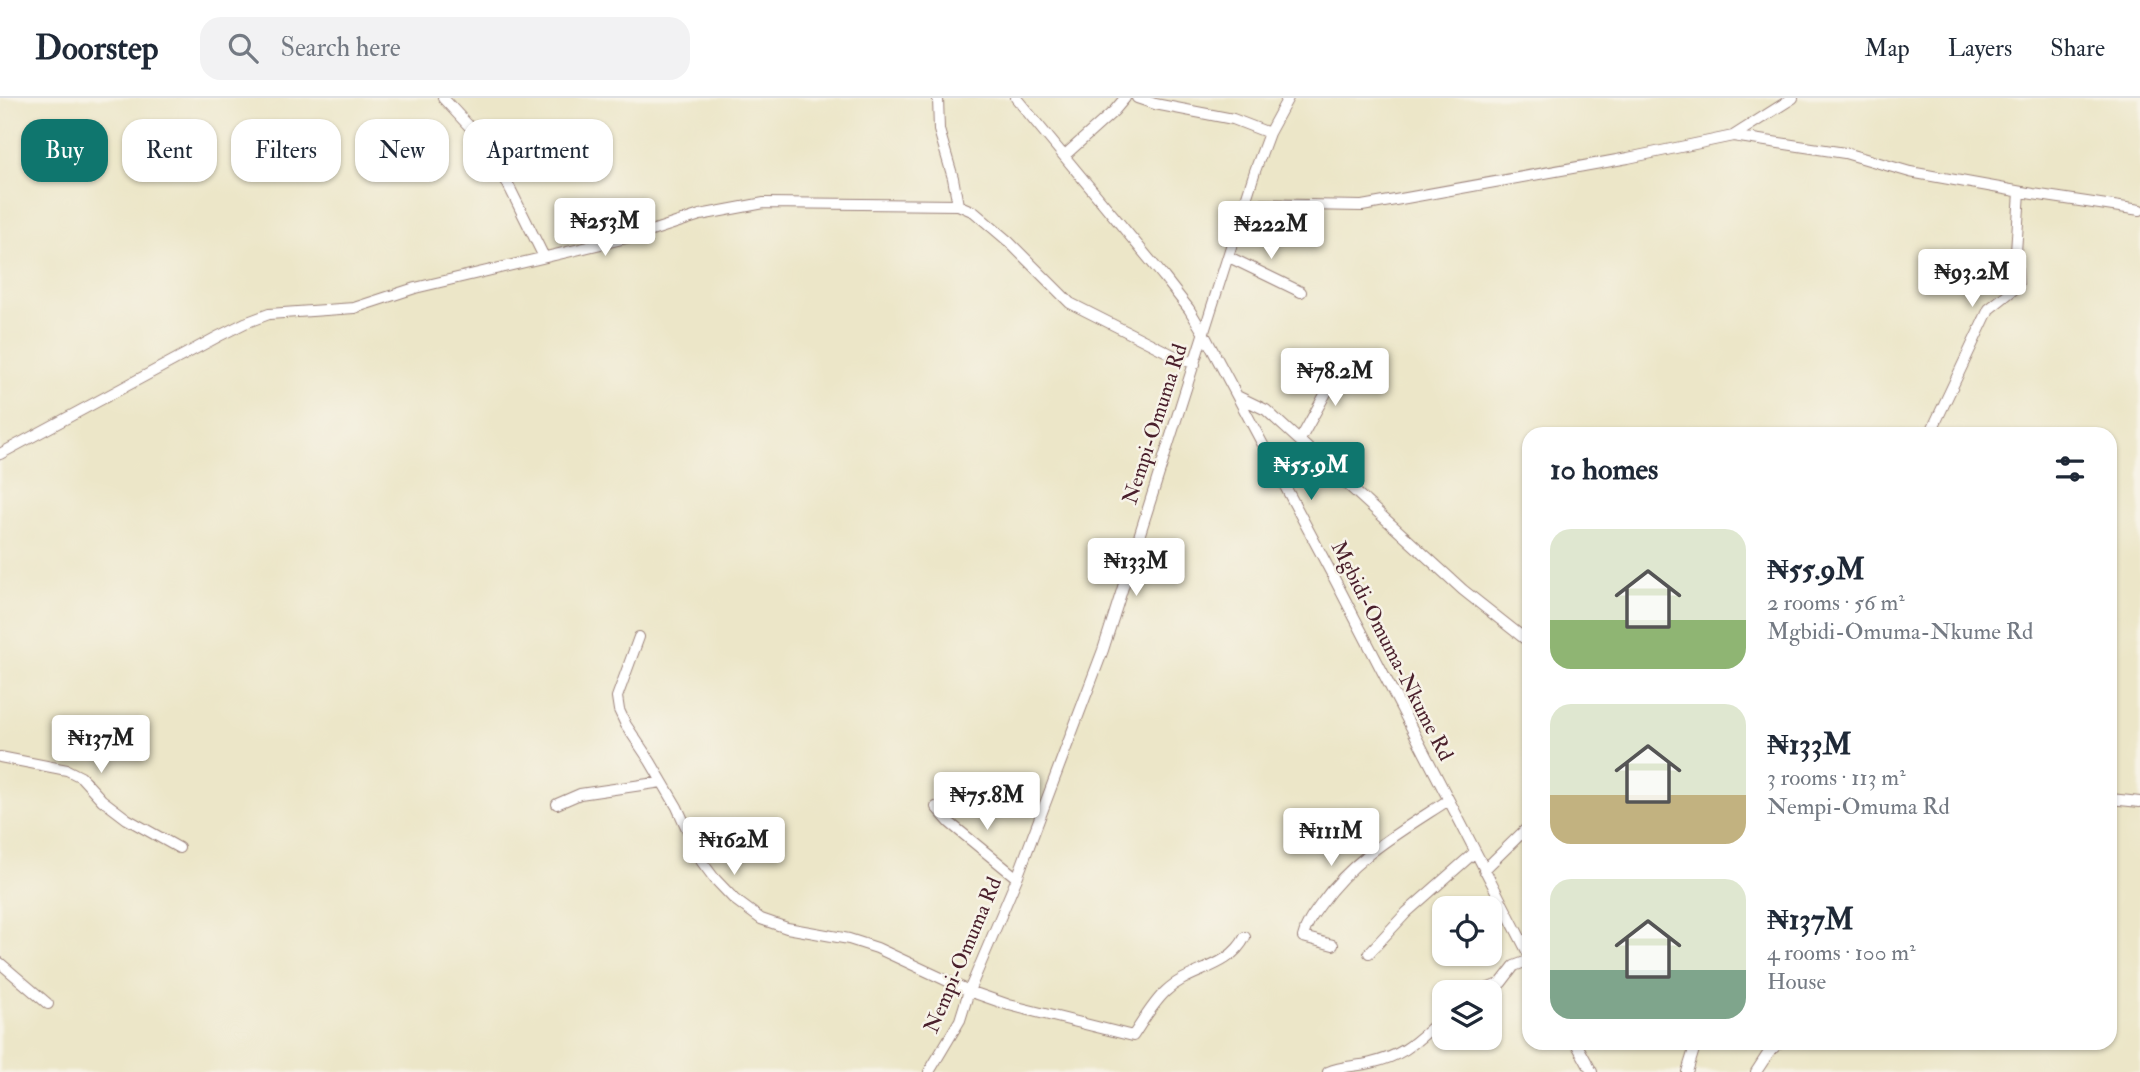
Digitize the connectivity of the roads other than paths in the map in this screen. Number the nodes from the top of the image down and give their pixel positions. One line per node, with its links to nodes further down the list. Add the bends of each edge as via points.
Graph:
1 (443, 98): 15 (street, via 491,150)
2 (937, 98): 13 (street, via 939,130)
3 (1016, 98): 10 (street, Mgbidi-Omuma-Nkume Rd)
4 (1125, 98): 10 (street)
5 (1137, 98): 8 (street, via 1233,119)
6 (1289, 98): 8 (street, Nempi-Omuma Rd)
7 (1793, 98): 9 (street)
8 (1269, 132): 12 (street, Nempi-Omuma Rd)
9 (1733, 136): 11 (street, via 1845,153 1910,172); 12 (street, via 1362,206)
10 (1064, 156): 18 (street, Mgbidi-Omuma-Nkume Rd, via 1164,277)
11 (2020, 192): 14 (street); 22 (street, via 2018,286 1989,309)
12 (1245, 204): 16 (street, Nempi-Omuma Rd)
13 (958, 205): 15 (street, via 764,204 700,215); 20 (street, via 974,212 1008,241 1070,303)
14 (2140, 210)
15 (544, 257): 24 (street, via 415,288 355,308 269,314 149,372)
16 (1229, 257): 17 (street); 18 (street, Nempi-Omuma Rd)
17 (1301, 292)
18 (1204, 334): 20 (street, Nempi-Omuma Rd); 21 (street, Mgbidi-Omuma-Nkume Rd)
19 (1343, 362): 23 (street)
20 (1195, 364): 38 (street, Nempi-Omuma Rd, via 1103,650)
21 (1238, 397): 23 (street, via 1266,410); 30 (street, Mgbidi-Omuma-Nkume Rd)
22 (1933, 427)
23 (1300, 440): 26 (street, via 1463,590)
24 (0, 454)
25 (639, 637): 28 (street, via 617,697 619,710)
26 (1522, 637)
27 (0, 757): 35 (street, via 74,773 127,819)
28 (662, 782): 32 (street, via 580,794); 46 (street, via 708,870 734,899 761,919 877,948)
29 (2117, 800): 31 (street)
30 (1447, 801): 36 (street, Mgbidi-Omuma-Nkume Rd); 40 (street, via 1372,850 1333,887 1305,926 1303,937)
31 (2140, 803)
32 (557, 804)
33 (936, 807): 38 (street)
34 (1522, 833): 37 (street)
35 (178, 848)
36 (1475, 852): 37 (street, Mgbidi-Omuma-Nkume Rd); 42 (street)
37 (1484, 870): 41 (street, Mgbidi-Omuma-Nkume Rd)
38 (1017, 878): 46 (street, Nempi-Omuma Rd)
39 (1245, 937): 46 (street, via 1239,949 1218,964 1166,991 1133,1035)
40 (1333, 944)
41 (1522, 944)
42 (1369, 953)
43 (0, 963): 47 (street)
44 (1522, 963): 45 (street)
45 (1502, 982)
46 (969, 991): 52 (street, Nempi-Omuma Rd, via 960,1020)
47 (48, 1004)
48 (1432, 1029): 53 (street, via 1393,1057)
49 (1580, 1050): 54 (street)
50 (1694, 1050): 55 (street)
51 (1771, 1050): 56 (street)
52 (929, 1072)
53 (1328, 1072)
54 (1592, 1072)
55 (1687, 1072)
56 (1756, 1072)

